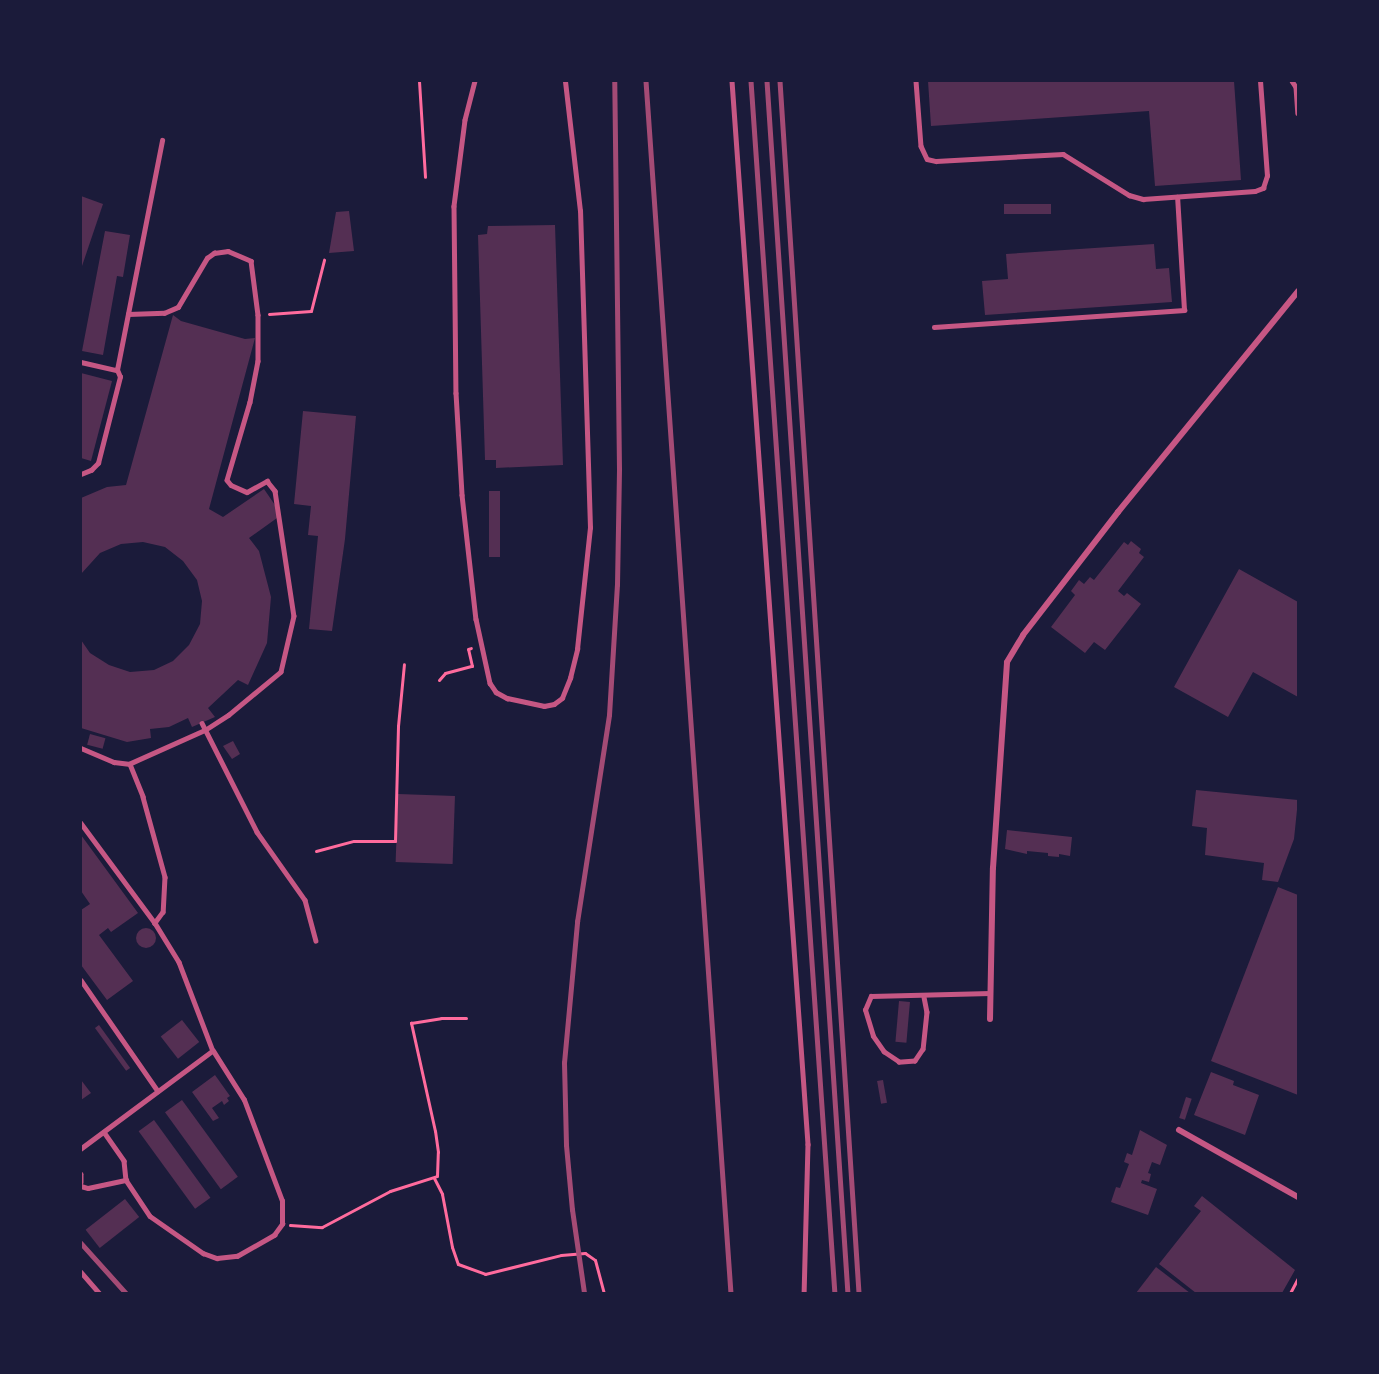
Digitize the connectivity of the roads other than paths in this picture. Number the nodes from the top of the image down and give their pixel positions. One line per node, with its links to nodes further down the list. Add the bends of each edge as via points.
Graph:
1 (475, 81): 2 (lane, via 460,153 453,244 462,495 481,646 490,683 501,695 544,706 562,698 570,678 577,649 590,528 578,169)
2 (565, 81)
3 (732, 81): 38 (lane, via 808,1144)
4 (916, 81): 9 (lane, via 922,152 931,161 1063,154 1136,198)
5 (1260, 81): 9 (lane, via 1265,184 1255,191)
6 (1292, 81): 7 (lane)
7 (1298, 113)
8 (162, 140): 11 (lane)
9 (1177, 196): 12 (lane, via 1184,310)
10 (1298, 291): 24 (street, via 1118,512 1023,635 1007,663 993,868)
11 (128, 314): 14 (lane); 17 (lane, via 164,314 174,309 185,299 207,258 218,251 251,261 258,315 258,361 228,480 247,492 267,481 275,491 294,616 281,672)
12 (934, 327)
13 (81, 362): 14 (lane)
14 (117, 370): 15 (lane, via 120,377 98,463)
15 (81, 474)
16 (202, 723): 17 (lane)
17 (206, 730): 19 (lane); 22 (lane, via 257,832 301,892)
18 (81, 748): 19 (lane, via 114,762)
19 (130, 764): 21 (lane, via 165,877 163,912)
20 (81, 823): 21 (lane)
21 (155, 923): 27 (lane, via 189,982)
22 (316, 940)
23 (81, 980): 28 (lane)
24 (990, 993): 25 (lane); 26 (street)
25 (924, 996): 25 (lane, via 871,996 866,1010 873,1036 884,1052 899,1062 915,1061 923,1049 927,1012)
26 (990, 1018)
27 (213, 1051): 28 (lane); 33 (lane, via 244,1100 282,1201 282,1224 274,1235 244,1253 211,1256 158,1224)
28 (158, 1091): 30 (lane)
29 (1179, 1130): 35 (street)
30 (104, 1132): 31 (lane); 33 (lane, via 124,1161)
31 (81, 1149)
32 (81, 1174): 34 (lane)
33 (126, 1180): 34 (lane, via 87,1188)
34 (81, 1184)
35 (1298, 1197)
36 (81, 1272): 37 (lane)
37 (99, 1293)
38 (804, 1293)

